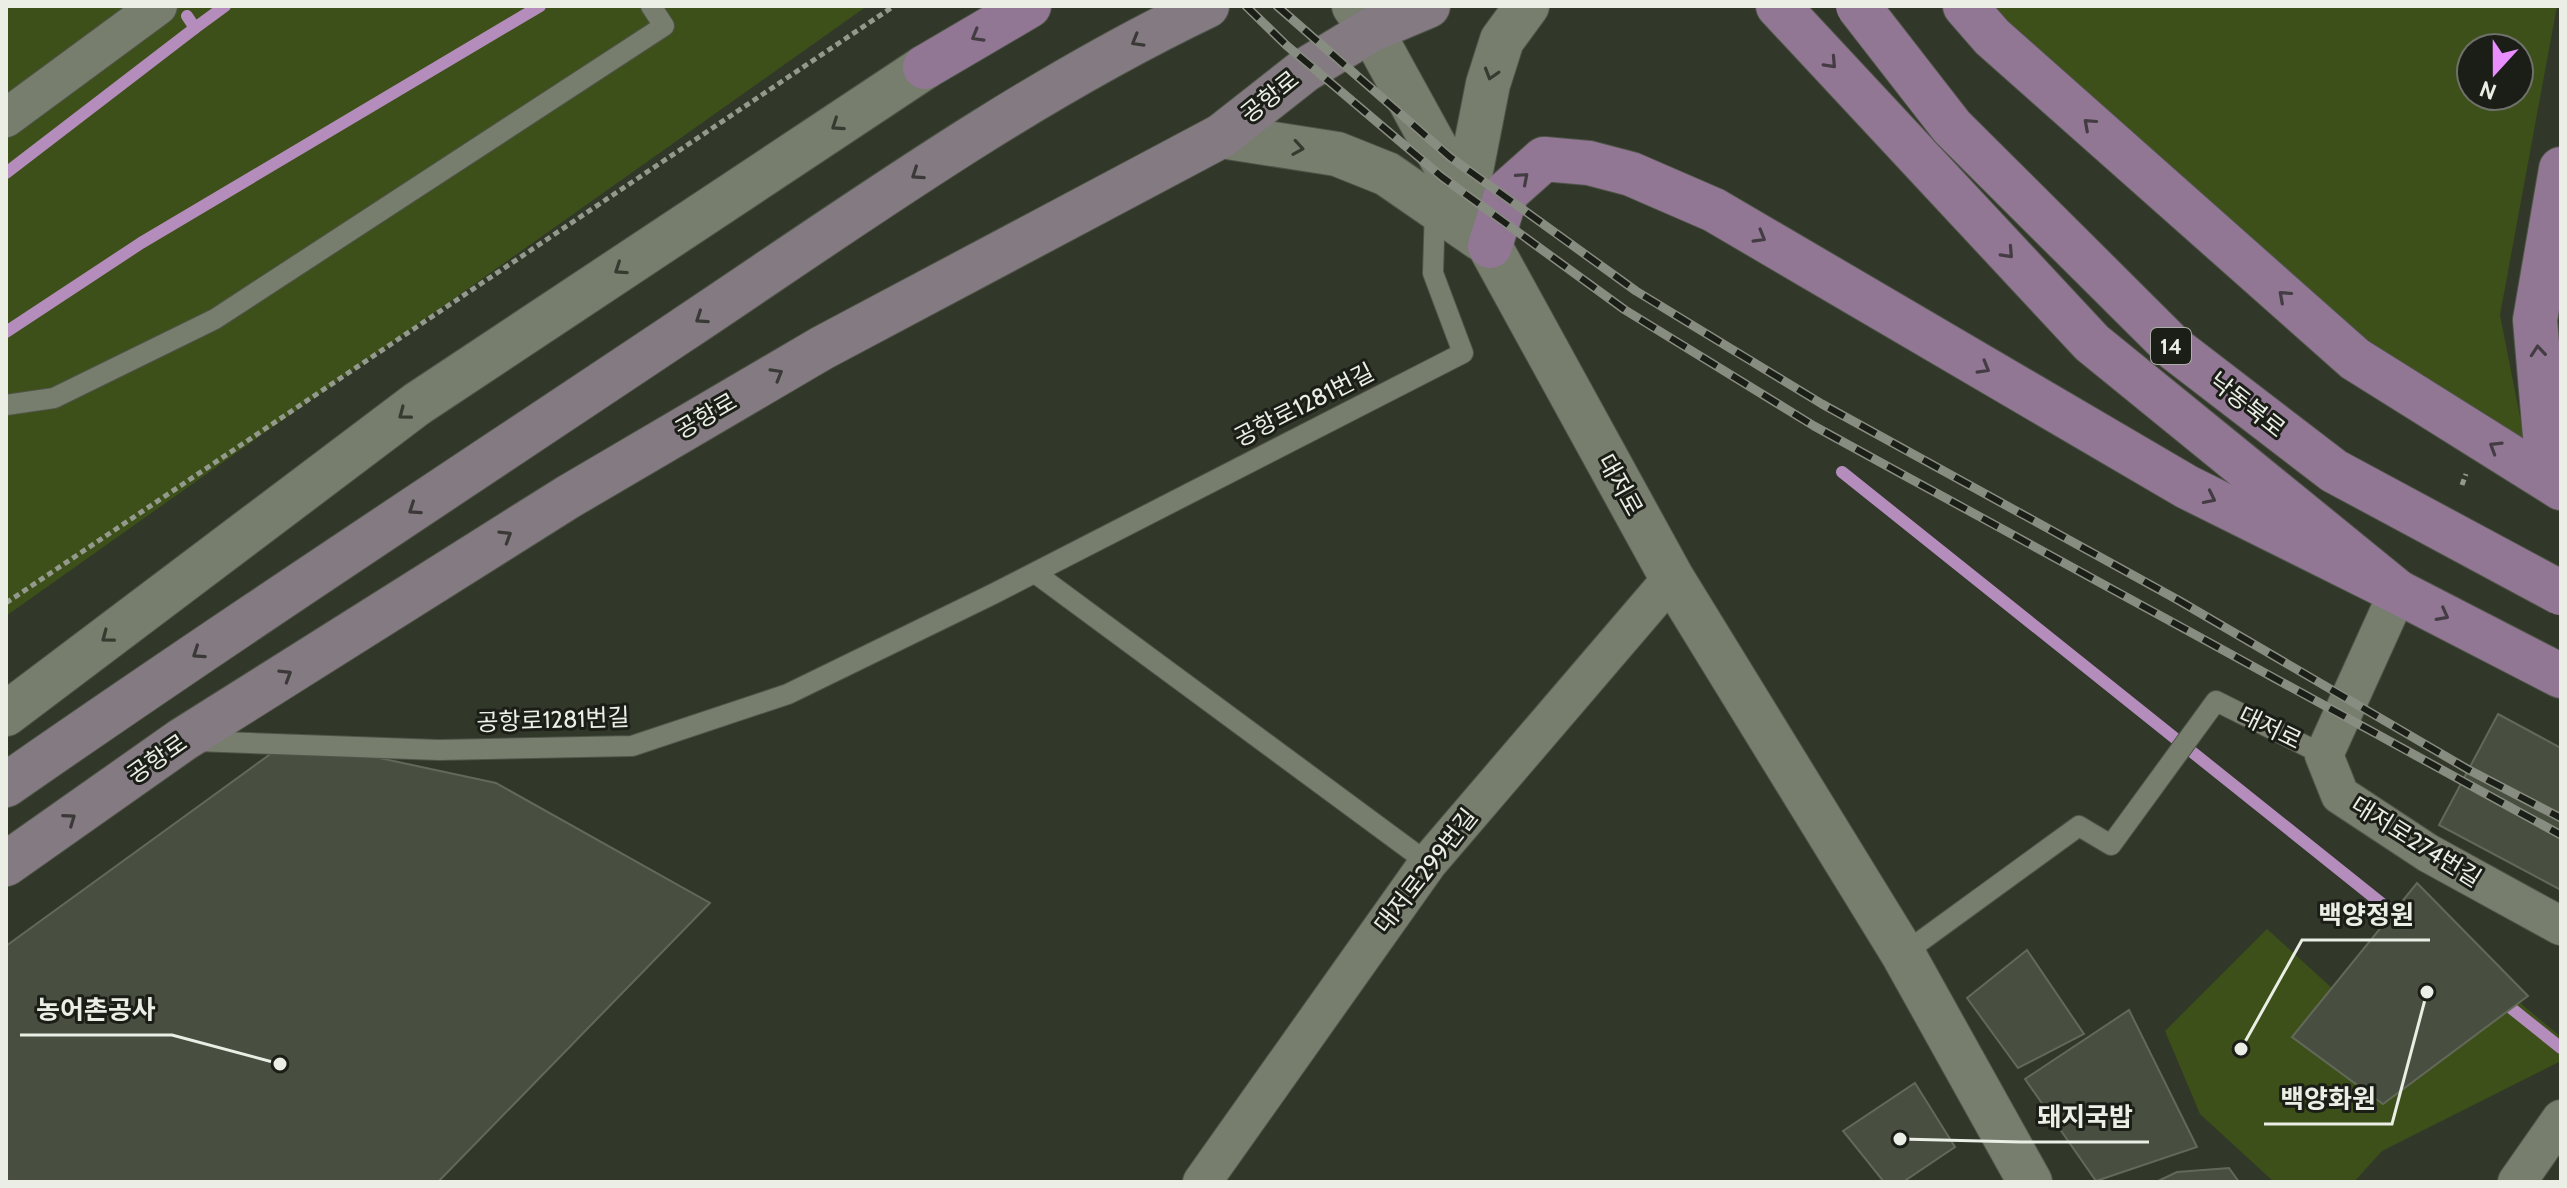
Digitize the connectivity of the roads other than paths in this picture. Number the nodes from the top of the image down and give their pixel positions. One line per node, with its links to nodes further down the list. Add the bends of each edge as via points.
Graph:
1 (158, 6): 12 (street)
2 (651, 6): 17 (lane, via 664,26 215,319 54,398)
3 (1029, 6): 11 (main road, one-way to 11)
4 (1207, 6): 28 (main road, one-way to 28, via 982,131)
5 (1428, 6): 10 (main road, 공항로)
6 (1527, 6): 15 (street, one-way to 15, via 1502,40)
7 (1778, 6): 22 (main road, one-way to 22, via 2092,343)
8 (1858, 6): 23 (main road, 낙동북로 / 14, bridge, via 1952,127 2175,349 2334,471)
9 (1965, 6): 19 (main road, one-way to 9, via 2355,359 1992,37)
10 (1362, 18): 13 (main road, 공항로); 15 (street)
11 (925, 67): 25 (street, one-way to 25, via 417,404)
12 (6, 118)
13 (1221, 136): 15 (street, one-way to 15, via 1337,154); 26 (main road, 공항로, one-way to 13, via 568,497 822,348)
14 (2561, 169): 18 (main road, one-way to 14, via 2545,436 2535,320)
15 (1450, 204): 16 (street); 20 (lane, 공항로1281번길, via 1433,273 1463,353)
16 (1490, 246): 21 (street, 대저로); 22 (main road, one-way to 22, via 1507,192 1544,159 1631,174 1714,210 2187,487)
17 (6, 405)
18 (2561, 450)
19 (2561, 488)
20 (1035, 573): 26 (lane, 공항로1281번길, via 788,694 632,746 439,750); 29 (lane)
21 (1672, 578): 29 (street, 대저로299번길); 32 (street, 대저로)
22 (2398, 592): 24 (main road, one-way to 24); 27 (street)
23 (2561, 593)
24 (2561, 676)
25 (6, 714)
26 (182, 740): 30 (main road, 공항로, one-way to 26)
27 (2324, 755): 31 (street, 대저로274번길, via 2340,795 2428,853); 32 (lane, 대저로, via 2216,701 2111,845 2079,826)
28 (6, 785)
29 (1428, 863): 34 (street, 대저로299번길)
30 (6, 864)
31 (2561, 926)
32 (1903, 954): 35 (street, 대저로)
33 (2561, 1119): 36 (street)
34 (1202, 1182)
35 (2030, 1182)
36 (2517, 1182)

